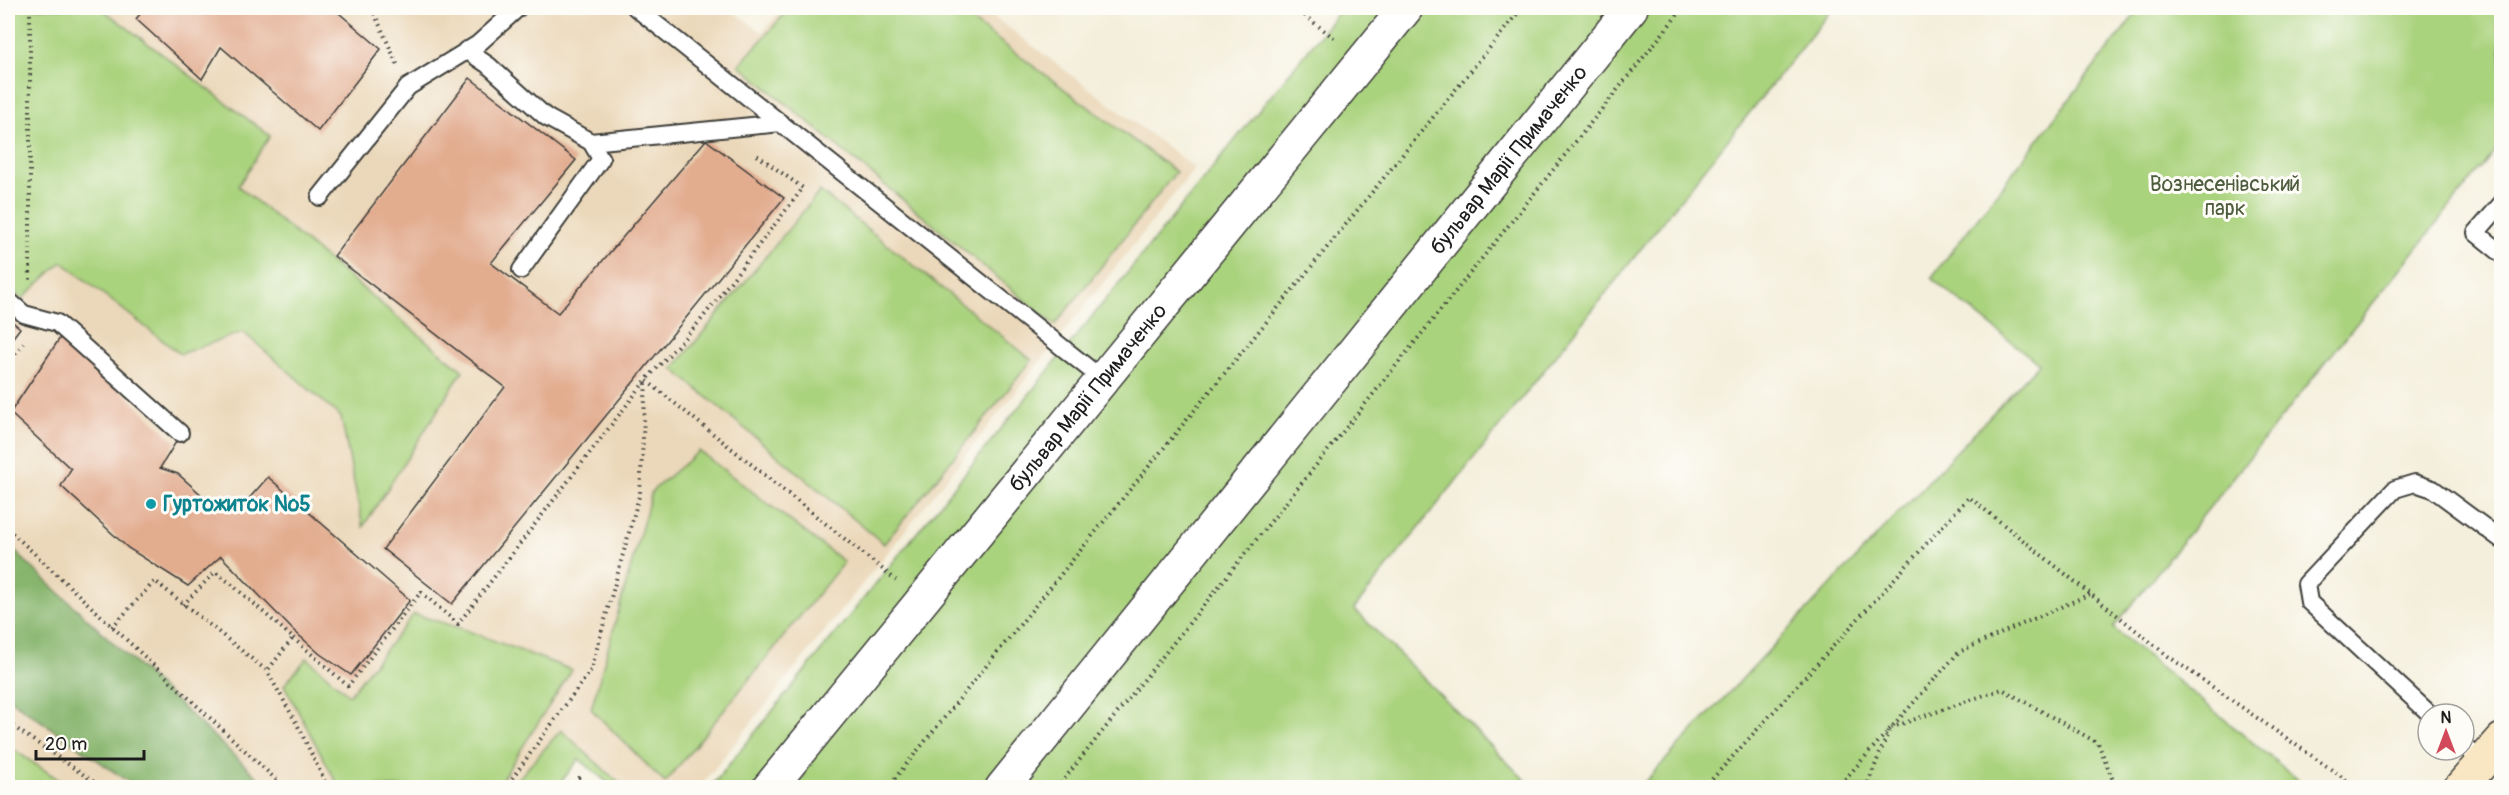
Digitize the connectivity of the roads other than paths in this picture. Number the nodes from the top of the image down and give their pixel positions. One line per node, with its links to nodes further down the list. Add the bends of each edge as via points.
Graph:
1 (518, 8): 5 (lane)
2 (636, 8): 6 (lane)
3 (1406, 8): 13 (street, бульвар Марії Примаченко)
4 (1631, 8): 19 (street, бульвар Марії Примаченко)
5 (466, 50): 7 (lane, via 546,117); 8 (lane, via 408,87)
6 (781, 123): 7 (lane); 13 (lane)
7 (591, 142): 11 (lane, via 601,159)
8 (320, 197)
9 (2502, 203): 10 (lane, via 2476,233)
10 (2502, 254)
11 (521, 270)
12 (8, 300): 14 (lane, via 24,314 57,323)
13 (1102, 380): 18 (street, бульвар Марії Примаченко)
14 (180, 433)
15 (2502, 540): 16 (lane, via 2433,489 2415,483 2395,489 2306,584 2309,602)
16 (2417, 702)
17 (2488, 753): 20 (main road)
18 (769, 788)
19 (1002, 788)
20 (2460, 788)

